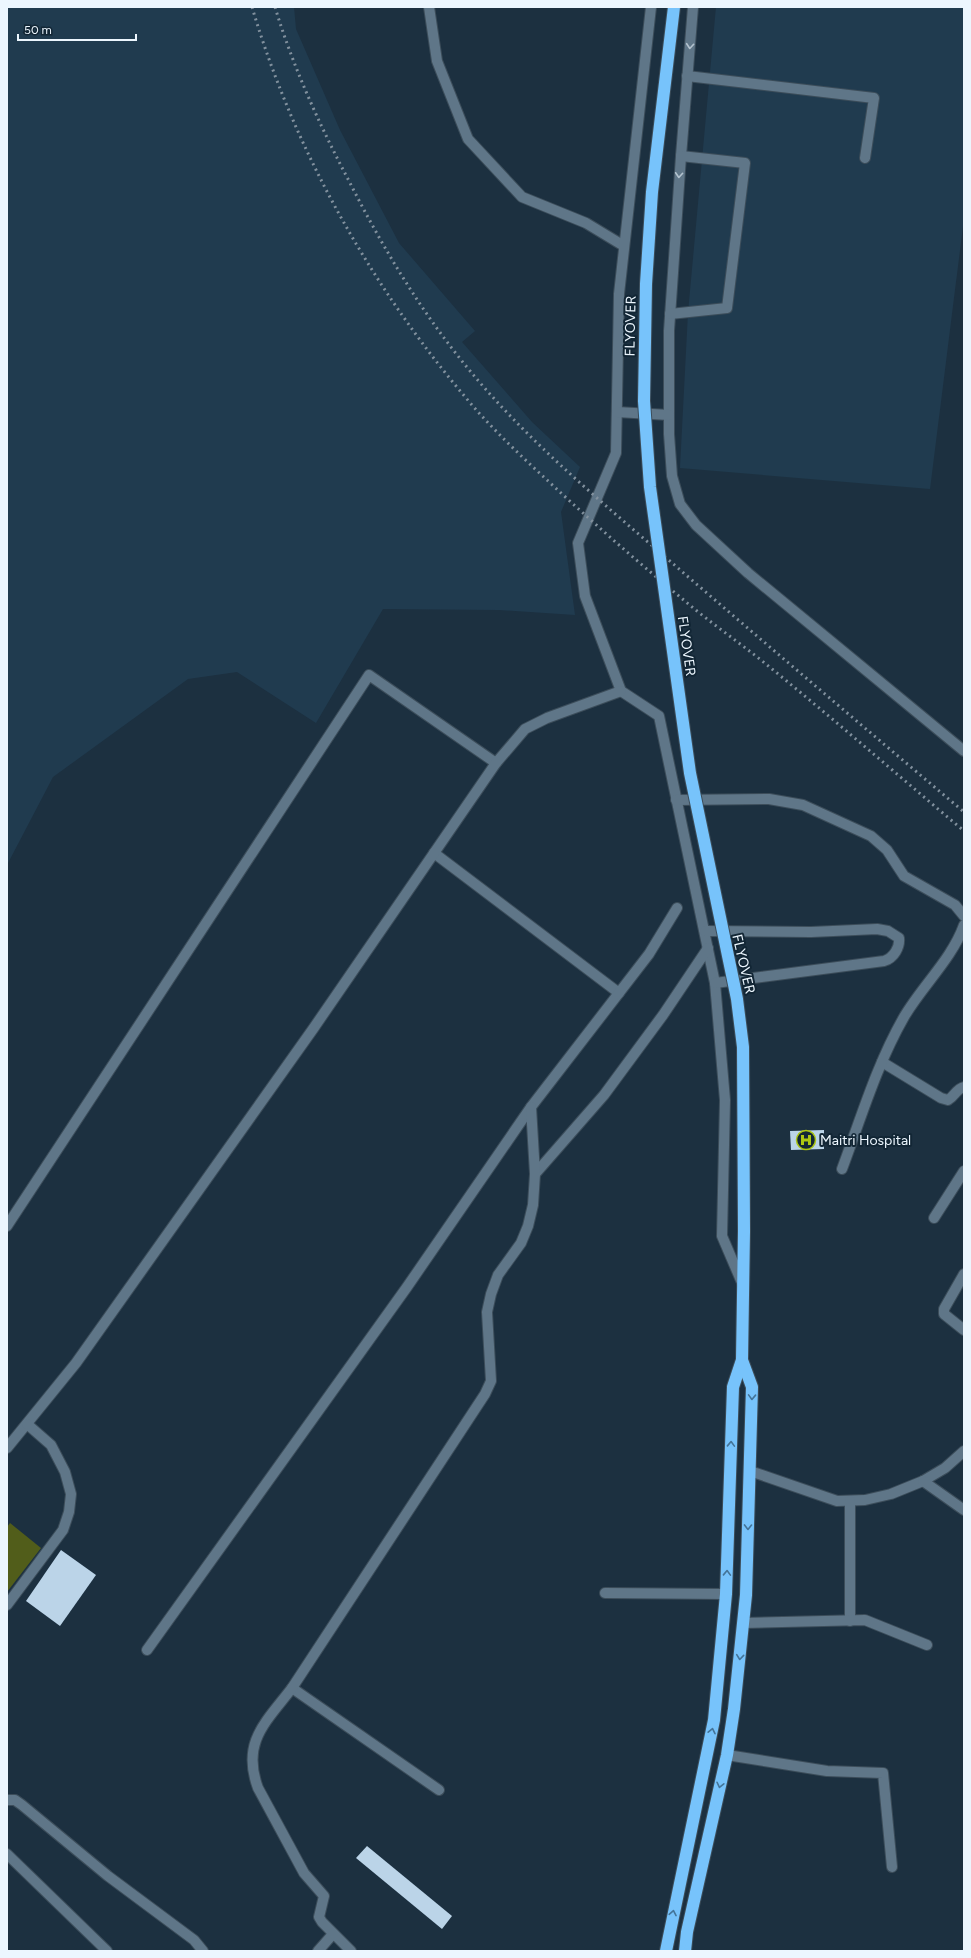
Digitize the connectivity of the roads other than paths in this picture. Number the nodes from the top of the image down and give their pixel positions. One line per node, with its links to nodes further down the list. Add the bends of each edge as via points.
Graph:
1 (429, 7): 8 (street, via 437,61 468,139 522,197 586,223)
2 (651, 7): 8 (street)
3 (674, 7): 33 (highway, FLYOVER, bridge, via 652,192 646,284 644,401 650,487 690,773 737,1000 743,1047)
4 (693, 7): 5 (street, one-way to 5)
5 (687, 76): 6 (street); 7 (street, via 874,98)
6 (681, 156): 9 (street, one-way to 9); 9 (street, via 745,163 727,308)
7 (865, 158)
8 (624, 246): 10 (street, via 619,294)
9 (670, 314): 11 (street)
10 (617, 412): 11 (street); 12 (street, via 616,453 578,543 585,596)
11 (669, 414): 13 (street, via 672,476 680,504 696,525 748,572)
12 (621, 691): 14 (street, via 547,718 525,729); 15 (street, via 659,716)
13 (964, 751)
14 (496, 763): 16 (street); 31 (street, via 369,675)
15 (676, 800): 18 (street, via 769,799 803,805 871,836 887,850 904,876 955,905); 19 (street)
16 (434, 853): 23 (street); 36 (street, via 313,1029 76,1362)
17 (677, 908): 23 (street, via 649,954)
18 (964, 916)
19 (705, 931): 21 (street); 22 (street, via 811,932 877,929 888,931 899,938 895,953 884,961)
20 (963, 932): 24 (street, via 905,1015)
21 (708, 948): 22 (street); 29 (street, via 604,1095)
22 (715, 983): 33 (street, via 725,1100 722,1236)
23 (619, 993): 26 (street)
24 (882, 1062): 25 (street, via 941,1098 948,1100 958,1089); 27 (street)
25 (964, 1087)
26 (531, 1107): 29 (street); 49 (street, via 407,1287)
27 (842, 1169)
28 (964, 1171): 30 (street)
29 (535, 1174): 50 (street, via 533,1206 528,1226 521,1243 498,1275 491,1294 488,1312 491,1381 485,1394)
30 (934, 1218)
31 (7, 1226)
32 (964, 1274): 34 (street, via 944,1309 944,1314)
33 (744, 1287): 35 (highway, FLYOVER)
34 (964, 1330)
35 (742, 1360): 39 (highway, one-way to 39, via 752,1387); 44 (highway, one-way to 35, via 733,1387)
36 (27, 1424): 37 (street); 45 (street, via 51,1445 65,1472 71,1494 64,1530)
37 (7, 1448)
38 (964, 1451): 40 (street, via 945,1468)
39 (750, 1471): 41 (street, via 838,1501); 47 (highway, one-way to 47)
40 (923, 1481): 41 (street, via 891,1494 865,1500); 42 (street)
41 (850, 1500): 46 (street)
42 (964, 1510)
43 (605, 1593): 44 (street)
44 (726, 1594): 61 (highway, one-way to 44, via 714,1720)
45 (7, 1605)
46 (850, 1621): 47 (street); 48 (street, via 865,1620)
47 (743, 1623): 51 (highway, one-way to 51)
48 (927, 1644)
49 (147, 1650)
50 (292, 1688): 52 (street); 56 (street, via 254,1742 251,1757 252,1773 304,1873 324,1896 319,1917)
51 (727, 1756): 55 (street, via 827,1771 883,1773); 62 (highway, one-way to 62, via 687,1932)
52 (439, 1790)
53 (7, 1800): 58 (street, via 15,1800 22,1805 108,1876 194,1940)
54 (7, 1854): 57 (street)
55 (892, 1867)
56 (333, 1934): 59 (street); 60 (street)
57 (107, 1951)
58 (203, 1951)
59 (318, 1951)
60 (352, 1951)
61 (666, 1951)
62 (685, 1951)

